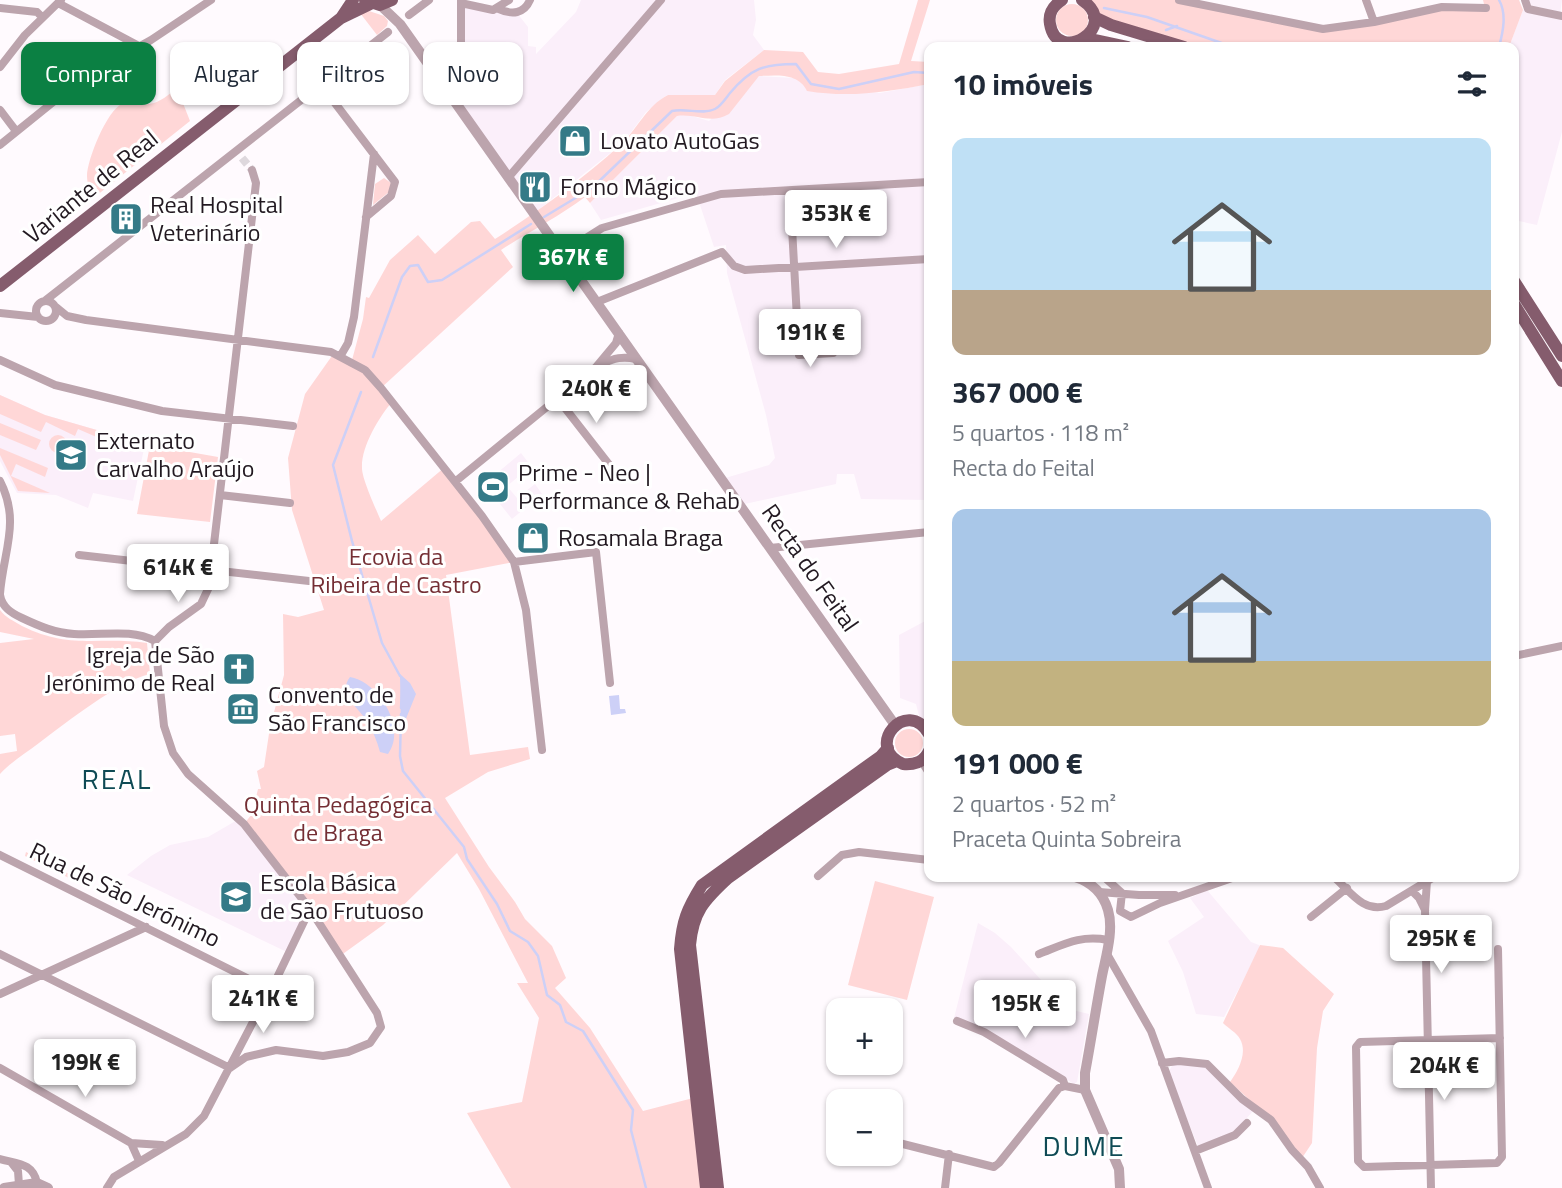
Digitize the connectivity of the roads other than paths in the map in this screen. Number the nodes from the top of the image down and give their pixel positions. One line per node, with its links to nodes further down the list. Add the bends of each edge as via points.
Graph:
1 (211, 0): 28 (street)
2 (353, 0): 22 (main road, Variante de Real)
3 (429, 0): 19 (street)
4 (509, 0): 18 (street)
5 (530, 0): 18 (street, via 526,9 517,13)
6 (660, 0): 45 (street)
7 (1062, 0): 26 (main road, via 1050,14)
8 (1179, 0): 23 (street, via 1323,29)
9 (1366, 0): 23 (street)
10 (1525, 0): 20 (street, via 1528,9)
11 (59, 1): 21 (street); 27 (street)
12 (380, 2): 22 (main road, Variante de Real); 24 (street, Recta do Feital); 24 (street, Recta do Feital)
13 (461, 2): 18 (street, via 483,10); 30 (street)
14 (1440, 4): 17 (street); 23 (street)
15 (1089, 6): 31 (main road, via 1094,25); 32 (main road, via 1111,25)
16 (0, 8): 21 (street, via 37,12)
17 (1486, 8)
18 (499, 9)
19 (409, 15)
20 (1562, 16)
21 (42, 17): 34 (street)
22 (341, 18): 53 (main road, Variante de Real)
23 (1374, 23)
24 (400, 24): 33 (street, Recta do Feital)
25 (388, 33): 29 (street)
26 (1055, 41)
27 (132, 42)
28 (145, 42)
29 (377, 42)
30 (461, 42)
31 (1078, 42)
32 (1167, 42)
33 (423, 57)
34 (0, 67)
35 (49, 105): 40 (street)
36 (299, 105): 56 (street, via 71,283)
37 (336, 105): 42 (street)
38 (457, 105): 45 (street, Recta do Feital)
39 (0, 110): 40 (street)
40 (16, 131): 41 (street)
41 (0, 145)
42 (373, 153): 44 (street); 46 (street)
43 (251, 170): 64 (street, via 256,183)
44 (388, 173): 46 (street); 49 (street, via 395,182 391,196)
45 (508, 178): 50 (street, Recta do Feital)
46 (371, 182): 49 (street)
47 (924, 182): 48 (street)
48 (790, 191): 50 (street, via 721,194 698,200 602,228); 52 (street)
49 (366, 217): 65 (street, via 354,317)
50 (561, 254): 55 (street, Recta do Feital)
51 (924, 259): 52 (street)
52 (793, 267): 55 (street, via 745,270 734,266 722,252); 62 (street)
53 (0, 286)
54 (1519, 289): 66 (main road)
55 (597, 302): 63 (street, Recta do Feital)
56 (52, 304): 59 (street, via 37,305); 60 (street, via 68,316); 61 (street, via 55,316)
57 (1519, 312): 70 (main road)
58 (0, 313): 59 (street)
59 (38, 317): 61 (street)
60 (86, 320): 61 (street); 64 (street)
61 (49, 321)
62 (797, 323): 62 (street, via 799,355 833,353 831,321)
63 (619, 333): 67 (street, Recta do Feital); 69 (street)
64 (237, 339): 65 (street); 72 (street)
65 (341, 355): 76 (street, via 365,370)
66 (1562, 356)
67 (636, 359): 69 (street, via 613,359); 80 (street, Recta do Feital)
68 (0, 360): 72 (street, via 55,385 163,411)
69 (596, 367): 71 (street)
70 (1562, 381)
71 (558, 399): 74 (street); 76 (street)
72 (229, 419): 73 (street); 77 (street)
73 (293, 426)
74 (611, 467)
75 (0, 481): 85 (street, via 11,513)
76 (456, 481): 82 (street)
77 (220, 495): 78 (street); 83 (street)
78 (290, 503)
79 (924, 533): 80 (street)
80 (771, 548): 90 (street, Recta do Feital)
81 (79, 555): 83 (street)
82 (514, 562): 89 (street, via 596,552); 93 (street, via 526,610)
83 (211, 569): 84 (street); 86 (street, via 201,604)
84 (309, 581)
85 (0, 594): 86 (street, via 10,612 44,629 76,635 143,635)
86 (155, 641): 110 (street, via 164,726 173,753 188,774 244,824)
87 (1562, 646): 88 (street)
88 (1519, 655)
89 (610, 683)
90 (895, 725): 91 (main road, via 908,720); 92 (main road, via 888,735)
91 (924, 725)
92 (888, 748): 94 (main road); 146 (main road, via 702,885 689,905 680,950)
93 (542, 750)
94 (897, 761): 95 (main road); 147 (main road, via 729,878 699,909 690,945)
95 (924, 762)
96 (0, 855): 113 (street, Rua de São Jerónimo)
97 (924, 859): 98 (street, via 859,852 842,855)
98 (818, 876)
99 (1087, 882): 107 (street)
100 (1110, 882): 108 (street)
101 (1217, 882): 109 (street)
102 (1340, 882): 105 (street)
103 (1426, 882): 106 (street)
104 (1430, 882): 111 (street)
105 (1347, 888): 106 (street, via 1365,906 1378,909); 112 (street)
106 (1412, 891): 111 (street)
107 (1099, 892): 108 (street); 114 (street, via 1108,911)
108 (1122, 893): 109 (street); 109 (street, via 1120,911 1131,917)
109 (1188, 894)
110 (310, 909): 120 (street); 127 (street, via 377,1013 380,1027 370,1043 348,1052 323,1056 276,1050 246,1057)
111 (1425, 910): 124 (street)
112 (1311, 917)
113 (146, 927): 119 (street); 120 (street, Rua de São Jerónimo)
114 (1108, 940): 117 (street, via 1081,938); 118 (street)
115 (1498, 948): 123 (street)
116 (0, 954): 119 (street)
117 (1039, 954)
118 (1107, 954): 125 (street, via 1143,1014); 129 (street)
119 (42, 975): 121 (street); 127 (street)
120 (267, 992): 127 (street)
121 (0, 995)
122 (957, 1021): 128 (street, via 984,1032 1063,1080)
123 (1500, 1038): 124 (street); 139 (street, via 1501,1161)
124 (1428, 1040): 139 (street); 139 (street, via 1360,1042 1356,1047 1358,1135 1359,1161 1364,1167)
125 (1162, 1063): 134 (street); 150 (street, via 1207,1064 1242,1099 1272,1120)
126 (0, 1068): 131 (street)
127 (230, 1068): 133 (street, via 204,1116 186,1134)
128 (1065, 1086): 129 (street); 135 (street, via 994,1167)
129 (1085, 1090): 142 (street)
130 (1247, 1122): 134 (street, via 1235,1135)
131 (131, 1143): 133 (street); 137 (street)
132 (903, 1144): 135 (street)
133 (165, 1145): 137 (street)
134 (1195, 1151): 149 (street)
135 (949, 1154): 148 (street)
136 (0, 1159): 138 (street)
137 (139, 1161): 145 (street, via 114,1177)
138 (11, 1162): 140 (street, via 35,1172); 141 (street, via 18,1171)
139 (1431, 1165): 151 (street)
140 (37, 1183): 141 (street); 144 (street)
141 (19, 1185): 143 (street)
142 (1123, 1187)
143 (4, 1188)
144 (48, 1188)
145 (107, 1188)
146 (706, 1188)
147 (718, 1188)
148 (945, 1188)
149 (1208, 1188)
150 (1320, 1188)
151 (1431, 1188)

